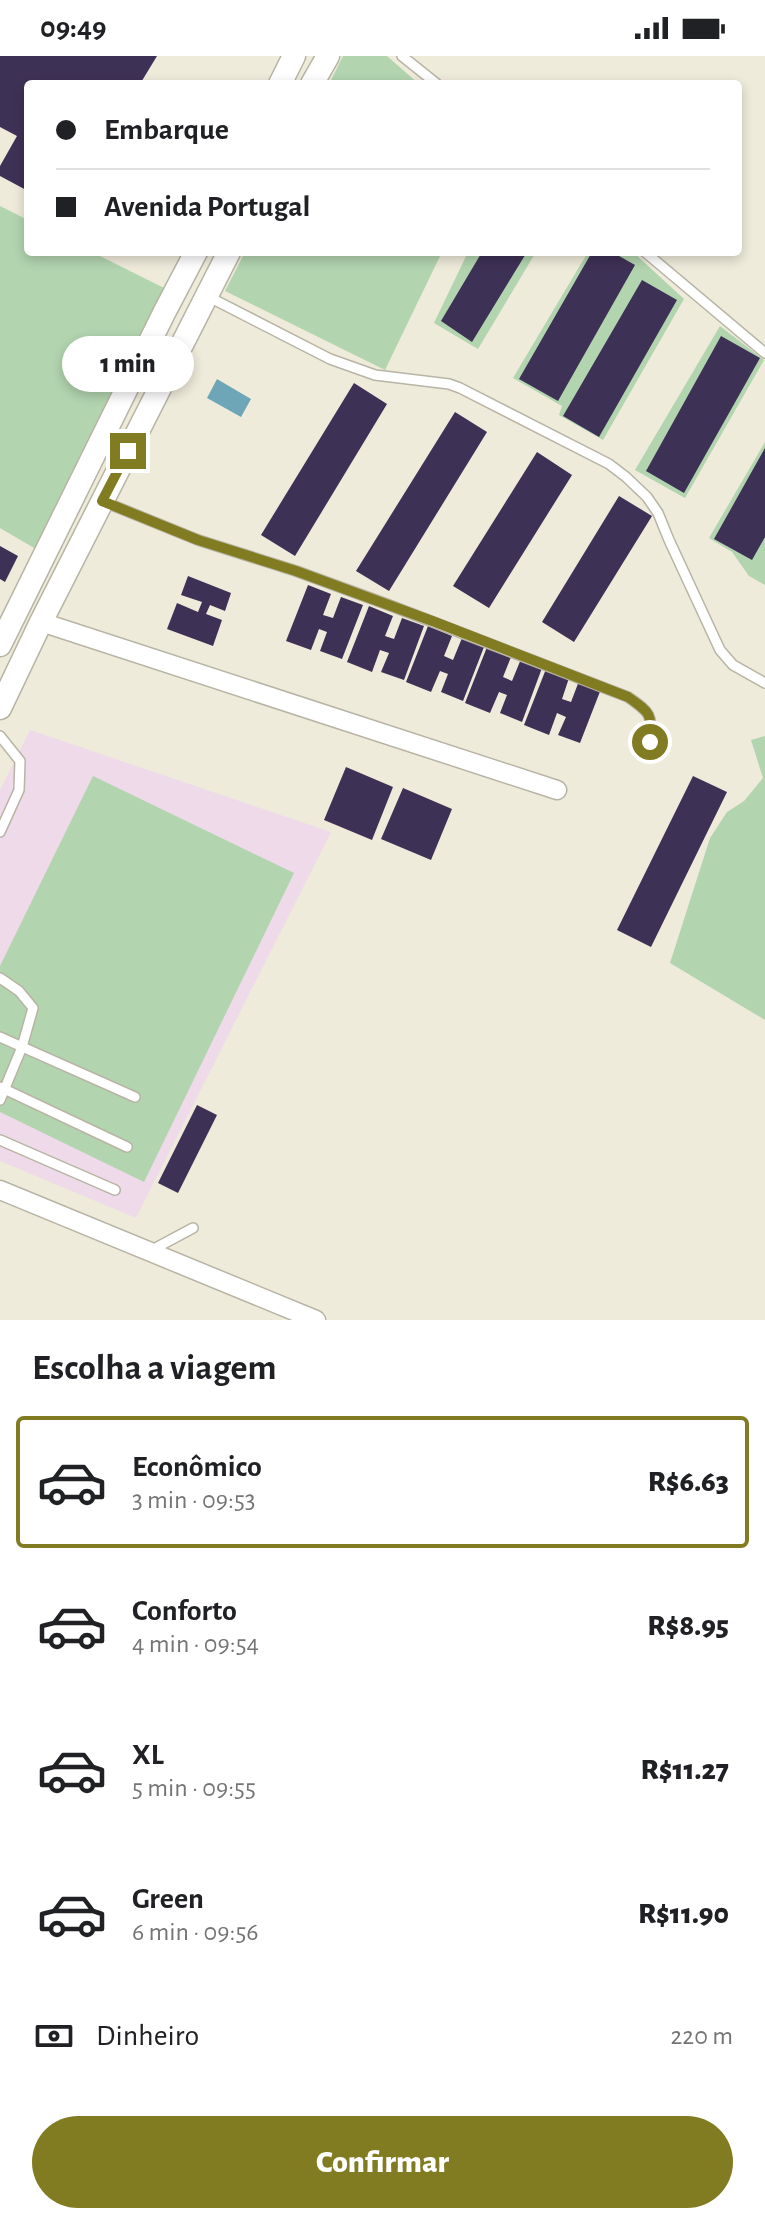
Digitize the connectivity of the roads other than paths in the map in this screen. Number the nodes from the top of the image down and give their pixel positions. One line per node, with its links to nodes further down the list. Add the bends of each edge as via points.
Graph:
1 (294, 56): 4 (street)
2 (328, 56): 5 (street)
3 (402, 56): 6 (lane)
4 (282, 80)
5 (314, 80)
6 (432, 80)
7 (194, 256): 14 (street)
8 (227, 256): 10 (street)
9 (650, 256): 11 (lane)
10 (207, 296): 12 (street); 15 (lane, via 330,359 375,375 460,388 616,468 658,513 720,650 733,665)
11 (765, 353)
12 (102, 501): 13 (street); 18 (lane, via 628,697 647,710)
13 (41, 622): 16 (street); 19 (street)
14 (0, 645)
15 (765, 683)
16 (0, 708)
17 (0, 736): 20 (lane, via 20,761 19,790)
18 (650, 742)
19 (557, 790)
20 (0, 832)
21 (0, 978): 23 (lane, via 33,1008)
22 (0, 1037): 23 (lane)
23 (22, 1047): 24 (lane); 25 (lane)
24 (1, 1092): 27 (lane)
25 (135, 1097)
26 (0, 1140): 29 (lane)
27 (127, 1147)
28 (0, 1190): 31 (street)
29 (115, 1190)
30 (193, 1228): 31 (lane)
31 (150, 1251): 32 (street)
32 (316, 1320)

